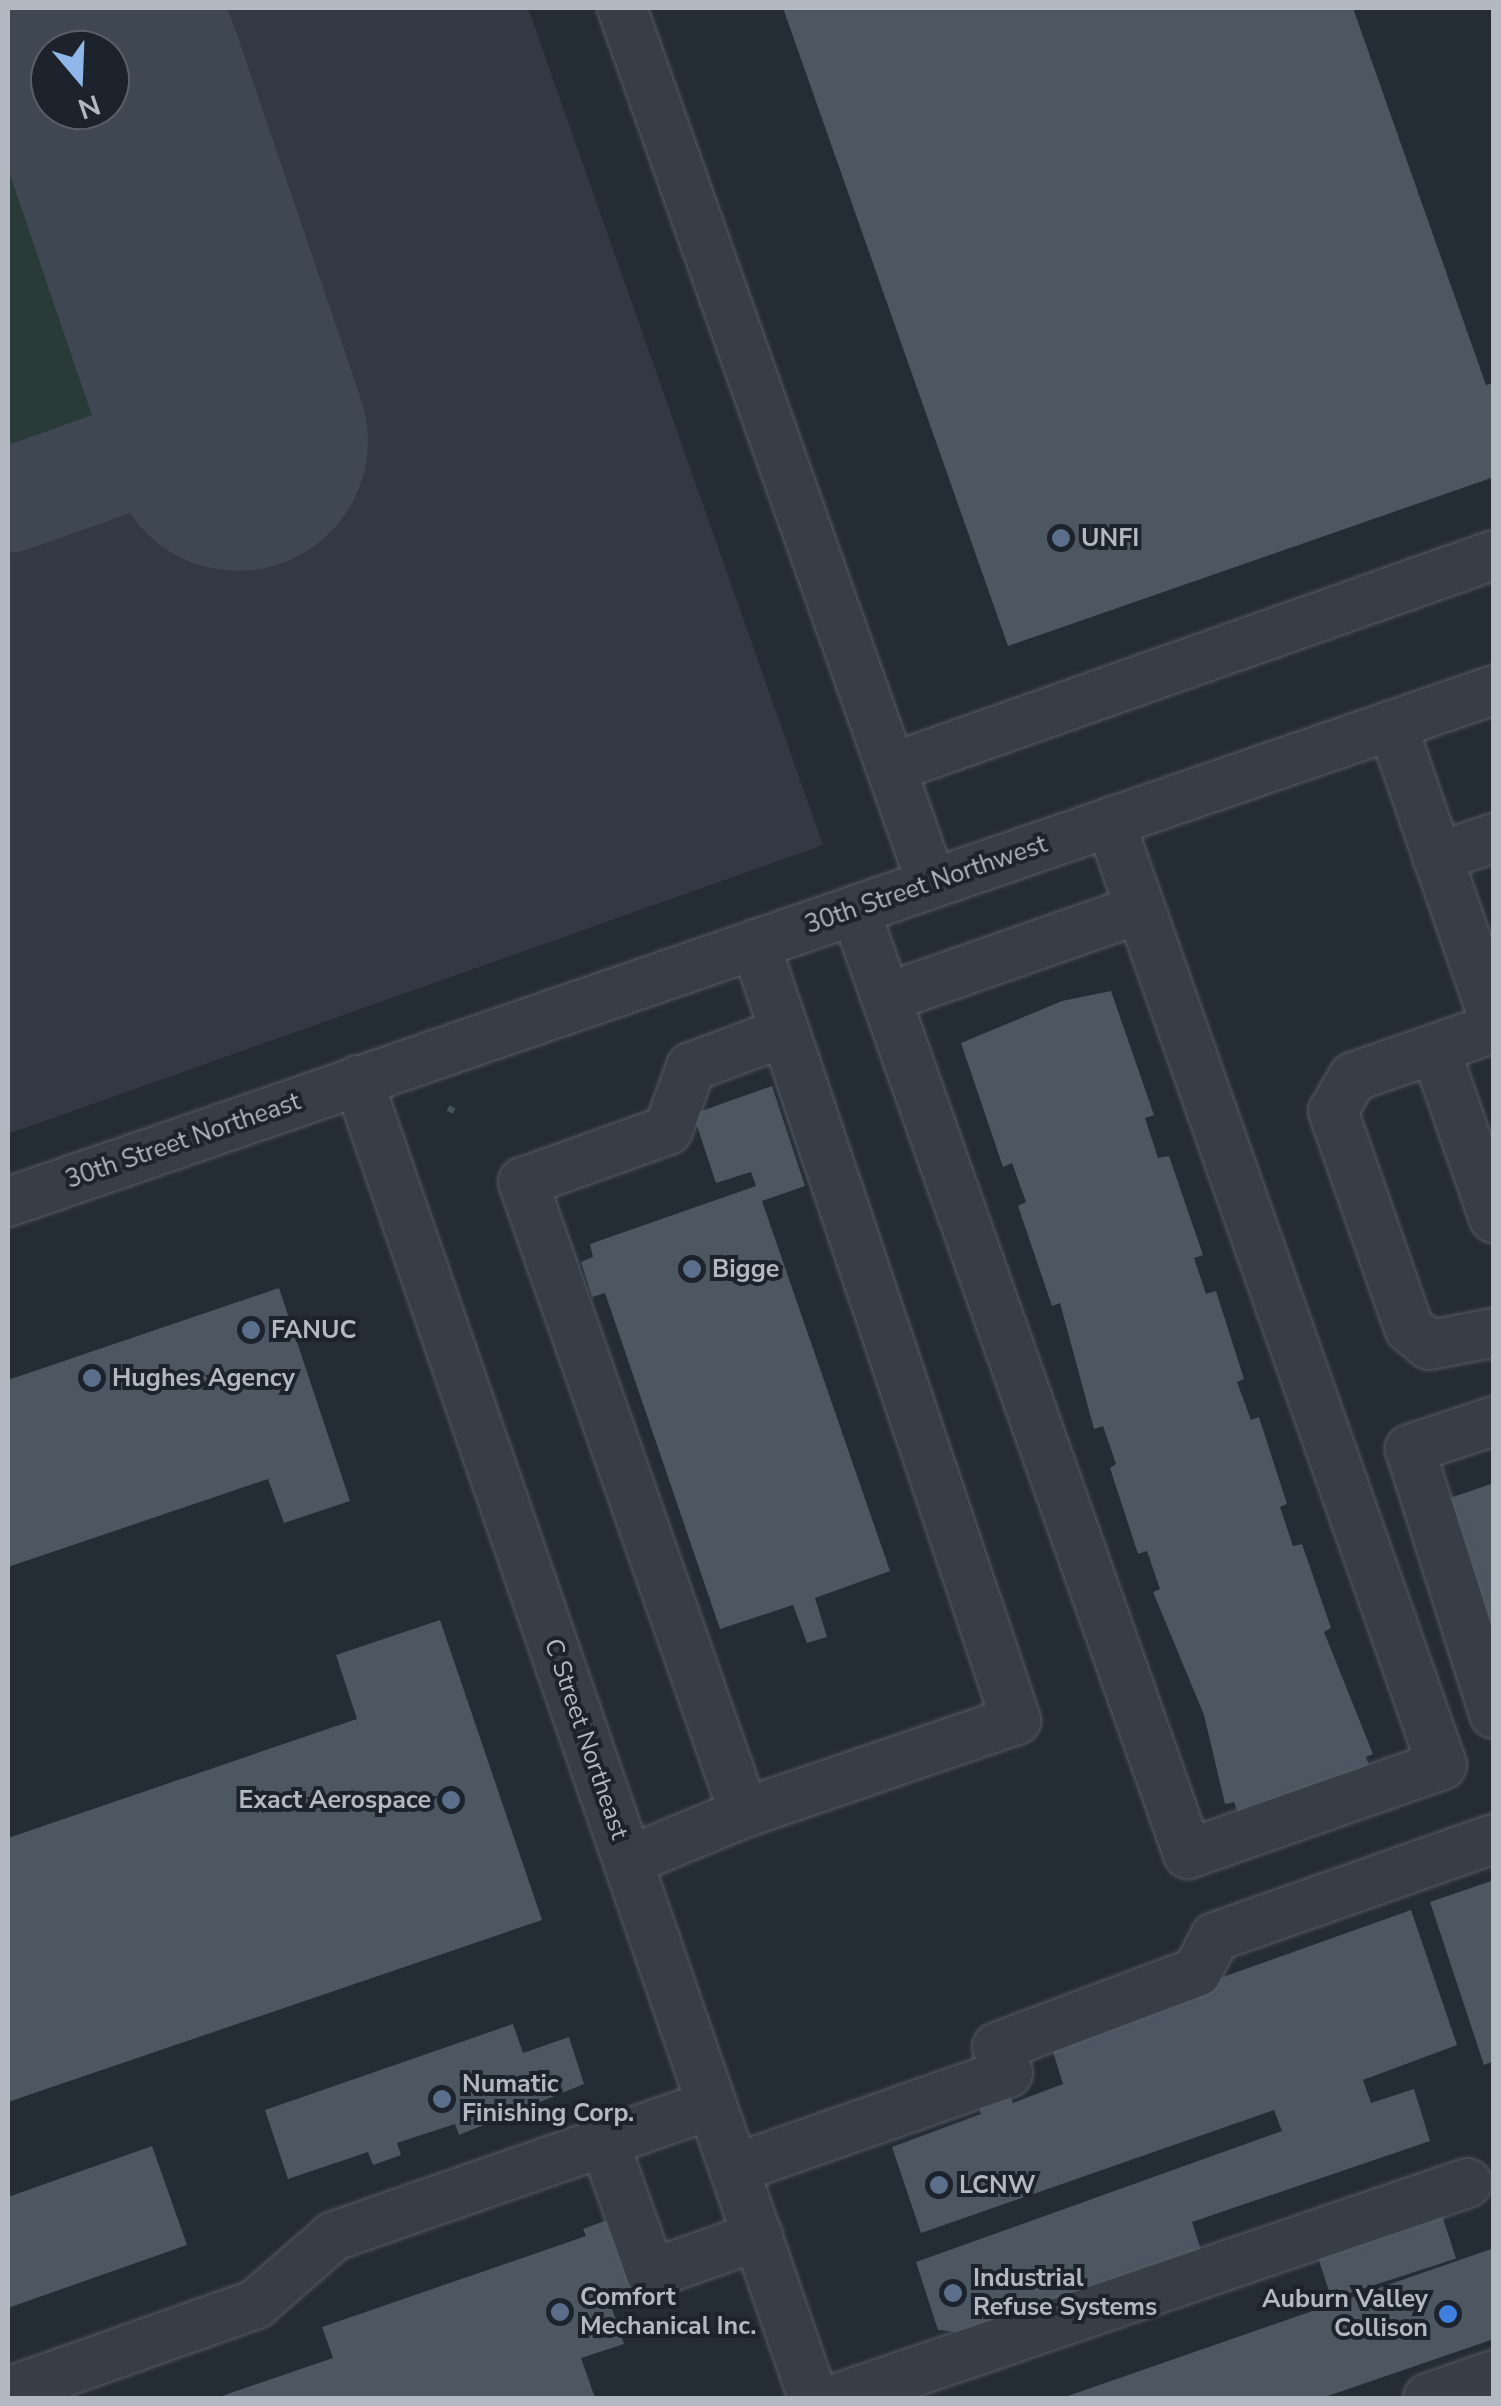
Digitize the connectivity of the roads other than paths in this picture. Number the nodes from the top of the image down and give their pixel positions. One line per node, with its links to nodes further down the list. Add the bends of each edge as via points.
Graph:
1 (622, 8): 5 (street)
2 (1494, 555): 5 (street)
3 (1494, 690): 4 (street, 30th Street Northwest)
4 (1392, 725): 6 (street, 30th Street Northwest); 8 (street)
5 (892, 768): 9 (street)
6 (1110, 822): 9 (street, 30th Street Northwest); 10 (street)
7 (1494, 838): 8 (street)
8 (1438, 857): 12 (street)
9 (932, 884): 11 (street, 30th Street Northwest)
10 (1140, 908): 14 (street); 14 (street, via 1442,1765 1188,1854)
11 (854, 910): 13 (street, 30th Street Northwest); 14 (street)
12 (1479, 927): 15 (street)
13 (755, 944): 17 (street); 19 (street, 30th Street Northwest)
14 (886, 998)
15 (1494, 1018)
16 (1494, 1028): 18 (street)
17 (785, 1032): 25 (street, via 691,1067 668,1130 523,1182); 25 (street, via 1016,1720)
18 (1435, 1048): 21 (street); 22 (street, via 1353,1077 1334,1112 1409,1328 1429,1345)
19 (358, 1080): 20 (street, 30th Street Northeast); 27 (street, C Street Northeast)
20 (8, 1202)
21 (1494, 1218)
22 (1494, 1332)
23 (1494, 1421): 24 (street, via 1410,1449)
24 (1494, 1714)
25 (744, 1813): 27 (street)
26 (1494, 1839): 30 (street, via 1216,1938 1197,1972 996,2048 1008,2073)
27 (628, 1861): 28 (street, C Street Northeast)
28 (712, 2104): 29 (street); 30 (street, C Street Northeast)
29 (604, 2142): 32 (street, via 651,2274); 34 (street, via 334,2236 256,2304)
30 (734, 2169): 32 (street, C Street Northeast)
31 (1466, 2183): 36 (street)
32 (758, 2236): 35 (street, C Street Northeast)
33 (1494, 2375): 37 (street)
34 (8, 2392)
35 (814, 2398)
36 (838, 2398)
37 (1428, 2398)

